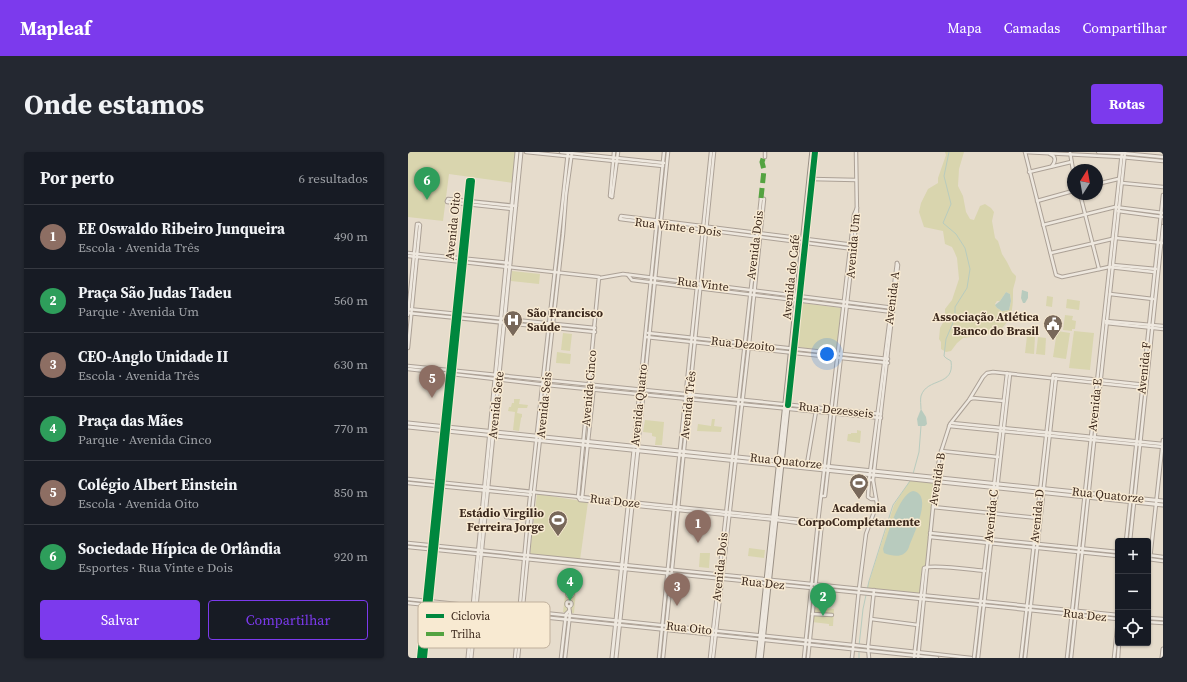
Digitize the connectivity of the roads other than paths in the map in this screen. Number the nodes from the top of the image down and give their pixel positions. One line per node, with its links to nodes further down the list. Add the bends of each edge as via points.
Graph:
1 (517, 152): 41 (street, Avenida Sete)
2 (521, 152): 41 (street, Avenida Sete)
3 (526, 152): 18 (street)
4 (561, 152): 18 (street)
5 (614, 152): 22 (street)
6 (618, 152): 23 (street)
7 (664, 152): 26 (street, Avenida Quatro)
8 (668, 152): 26 (street, Avenida Quatro)
9 (711, 152): 48 (street, Avenida Três)
10 (714, 152): 49 (street, Avenida Três)
11 (813, 152): 29 (main road, Avenida do Café)
12 (856, 152): 31 (street, Avenida Um)
13 (1025, 152): 15 (street); 28 (street)
14 (1098, 152): 17 (street)
15 (1044, 153): 16 (street); 27 (street, via 1055,158)
16 (1070, 153): 20 (street); 25 (street)
17 (1123, 153): 20 (street, Avenida E); 21 (street)
18 (568, 154): 19 (street); 70 (street, Avenida Seis)
19 (572, 154): 22 (street); 70 (street, Avenida Seis)
20 (1123, 157): 24 (street); 30 (street, Avenida E); 33 (street, Avenida E)
21 (1163, 157)
22 (613, 159): 23 (street); 23 (street, via 611,197)
23 (617, 159): 26 (street)
24 (1163, 161)
25 (1071, 162): 27 (street)
26 (665, 165): 45 (street, Avenida Quatro)
27 (1049, 167): 28 (street)
28 (1029, 172): 38 (street)
29 (811, 179): 31 (street); 54 (main road, Avenida do Café)
30 (1118, 179): 32 (street); 42 (street, Avenida E)
31 (856, 180): 57 (street, Avenida Um)
32 (1103, 183)
33 (1122, 183): 34 (street); 42 (street, Avenida E)
34 (1163, 187)
35 (1067, 193): 38 (street)
36 (1163, 195): 44 (street, Avenida F)
37 (1082, 200): 43 (street)
38 (1037, 201): 46 (street)
39 (466, 202): 39 (street, via 448,199 447,202); 40 (street); 40 (street, Avenida Oito, via 471,181); 64 (street, Avenida Oito)
40 (470, 203): 41 (street); 65 (street, Avenida Oito)
41 (514, 207): 66 (street, Avenida Sete)
42 (1117, 209): 43 (street); 44 (street); 52 (street, Avenida E); 53 (street, Avenida E)
43 (1085, 214): 46 (street); 56 (street)
44 (1162, 215): 55 (street, Avenida F)
45 (659, 223): 45 (street, Rua Vinte e Dois, via 621,216 620,219); 48 (street, Rua Vinte e Dois); 73 (street, Avenida Quatro)
46 (1043, 225): 60 (street)
47 (1163, 226): 55 (street, Avenida F)
48 (703, 228): 49 (street, Rua Vinte e Dois); 74 (street, Avenida Três)
49 (707, 228): 50 (street, Rua Vinte e Dois); 75 (street, Avenida Três)
50 (756, 234): 51 (street, Rua Vinte e Dois); 51 (street, Avenida Dois, via 760,199 763,198); 76 (street, Avenida Dois)
51 (760, 235): 54 (street, Rua Vinte e Dois); 76 (street, Avenida Dois)
52 (1116, 238): 55 (street); 67 (street, Avenida E)
53 (1112, 239): 56 (street); 67 (street, Avenida E)
54 (804, 241): 57 (street, Rua Vinte e Dois); 58 (street, Rua Vinte e Dois); 78 (main road, Avenida do Café)
55 (1161, 243): 69 (street, Avenida F)
56 (1092, 244): 60 (street); 68 (street)
57 (852, 245): 58 (street, Avenida Um)
58 (852, 249): 80 (street, Avenida Um)
59 (408, 253): 61 (street)
60 (1051, 253): 68 (street, via 1056,275 1061,277)
61 (414, 255): 62 (street); 63 (street); 63 (street, via 417,224 420,224); 82 (street)
62 (408, 256)
63 (418, 256): 64 (street); 82 (street)
64 (460, 260): 65 (street); 84 (street, Avenida Oito)
65 (464, 260): 66 (street); 84 (street, Avenida Oito)
66 (508, 265): 70 (street); 85 (street, Avenida Sete)
67 (1111, 266): 68 (street); 69 (street); 77 (street, Avenida E)
68 (1099, 269)
69 (1156, 271): 79 (street, Avenida F)
70 (557, 273): 72 (street); 87 (street, Avenida Seis)
71 (630, 276): 72 (street, Rua Vinte, via 618,274); 73 (street, Rua Vinte); 73 (street, Rua Vinte, via 632,280)
72 (600, 278): 89 (street, Avenida Cinco)
73 (653, 280): 74 (street, Rua Vinte); 92 (street, Avenida Quatro)
74 (697, 286): 75 (street, Rua Vinte); 95 (street, Avenida Três)
75 (701, 286): 76 (street, Rua Vinte); 95 (street, Avenida Três)
76 (752, 292): 78 (street, Rua Vinte); 96 (street, Avenida Dois)
77 (1108, 294): 79 (street); 86 (street, Avenida E)
78 (798, 299): 80 (street, Rua Vinte); 98 (main road, Avenida do Café)
79 (1153, 299): 88 (street, Avenida F)
80 (846, 304): 81 (street, Rua Vinte); 83 (street, Rua Vinte); 99 (street, Avenida Um)
81 (892, 308): 81 (street, Avenida A, via 898,265 897,263 896,264); 83 (street, Avenida A)
82 (409, 312): 84 (street); 97 (street)
83 (892, 312): 101 (street, Avenida A); 102 (street, Avenida A)
84 (456, 316): 85 (street); 106 (street, Avenida Oito)
85 (502, 321): 87 (street); 109 (street, Avenida Sete)
86 (1105, 322): 88 (street); 111 (street, Avenida E); 111 (street, Avenida E, via 1103,365)
87 (551, 326): 89 (street); 91 (street); 110 (street, Avenida Seis)
88 (1150, 327): 90 (street); 115 (street, Avenida F); 115 (street, Avenida F, via 1144,366)
89 (595, 328): 91 (street, Avenida Cinco)
90 (1163, 328)
91 (595, 332): 113 (street, Avenida Cinco)
92 (648, 333): 93 (street, Avenida Quatro); 94 (street, Avenida Quatro); 95 (street, Rua Dezoito)
93 (646, 337): 94 (street, Rua Dezoito); 118 (street, Avenida Quatro)
94 (650, 338): 95 (street, Rua Dezoito); 118 (street, Avenida Quatro)
95 (693, 340): 96 (street, Rua Dezoito); 120 (street, Avenida Três)
96 (747, 346): 98 (street, Rua Dezoito); 122 (street, Avenida Dois)
97 (408, 348)
98 (792, 351): 99 (street, Rua Dezoito); 100 (street, Rua Dezoito); 124 (main road, Avenida do Café)
99 (840, 354): 100 (street, Avenida Um); 101 (street, Rua Dezoito)
100 (840, 358): 103 (street, Rua Dezoito); 126 (street, Avenida Um); 127 (street, Avenida Um)
101 (884, 358): 102 (street, Rua Dezoito); 103 (street, Avenida A)
102 (888, 361): 103 (street, Rua Dezoito); 129 (street, Avenida A)
103 (884, 362): 128 (street, Avenida A)
104 (408, 366): 106 (street, Rua Dezesseis)
105 (408, 369): 106 (street, Rua Dezesseis)
106 (451, 372): 109 (street, Rua Dezesseis); 133 (street, Avenida Oito)
107 (1008, 373): 108 (street); 121 (street, via 987,373); 123 (street, Avenida C)
108 (1055, 376): 111 (street); 136 (street, Avenida D)
109 (497, 377): 110 (street, Rua Dezesseis); 112 (street, Rua Dezesseis); 135 (street, Avenida Sete)
110 (545, 380): 112 (street, Avenida Seis); 113 (street, Rua Dezesseis)
111 (1099, 381): 115 (street); 138 (street, Avenida E)
112 (545, 384): 116 (street, Rua Dezesseis); 137 (street, Avenida Seis)
113 (590, 385): 114 (street, Rua Dezesseis); 116 (street, Avenida Cinco)
114 (594, 385): 117 (street, Avenida Cinco); 118 (street, Rua Dezesseis)
115 (1144, 386): 141 (street, Avenida F); 142 (street, Avenida F)
116 (589, 388): 117 (street, Rua Dezesseis); 140 (street, Avenida Cinco)
117 (593, 389): 119 (street, Rua Dezesseis); 140 (street, Avenida Cinco)
118 (642, 390): 119 (street, Avenida Quatro); 120 (street, Rua Dezesseis)
119 (642, 394): 120 (street, Rua Dezesseis); 144 (street, Avenida Quatro)
120 (687, 396): 122 (street, Rua Dezesseis); 146 (street, Avenida Três)
121 (969, 400): 123 (street, via 973,398); 131 (street, Avenida B)
122 (740, 401): 124 (street, Rua Dezesseis); 147 (street, Avenida Dois)
123 (1005, 402): 134 (street, Avenida C)
124 (787, 406): 125 (street, Rua Dezesseis); 126 (street, Rua Dezesseis); 149 (main road, Avenida do Café)
125 (816, 411): 126 (street, Rua Dezesseis); 150 (street)
126 (831, 411): 127 (street, Rua Dezesseis); 151 (street, Avenida Um)
127 (835, 411): 128 (street, Rua Dezesseis); 151 (street, Avenida Um)
128 (877, 415): 129 (street, Rua Dezesseis); 152 (street, Avenida A)
129 (881, 416): 153 (street, Avenida A)
130 (408, 423): 133 (street, Rua Quatorze)
131 (950, 424): 134 (street); 145 (street, Avenida B)
132 (408, 426): 133 (street, Rua Quatorze)
133 (445, 428): 135 (street, Rua Quatorze); 158 (street, Avenida Oito)
134 (1002, 429): 136 (street); 148 (street, Avenida C)
135 (491, 433): 137 (street, Rua Quatorze); 162 (street, Avenida Sete)
136 (1048, 434): 138 (street); 163 (street, Avenida D)
137 (539, 438): 140 (street, Rua Quatorze); 164 (street, Avenida Seis)
138 (1093, 438): 141 (street); 165 (street, Avenida E)
139 (1163, 440): 143 (street)
140 (586, 443): 144 (street, Rua Quatorze); 166 (street, Avenida Cinco)
141 (1136, 443): 142 (street); 168 (street, Avenida F)
142 (1140, 443): 143 (street); 168 (street, Avenida F)
143 (1163, 446): 170 (street)
144 (636, 448): 146 (street, Rua Quatorze); 171 (street, Avenida Quatro)
145 (941, 451): 148 (street); 155 (street, Avenida B)
146 (681, 453): 147 (street, Rua Quatorze); 174 (street, Avenida Três); 175 (street, Avenida Três)
147 (733, 458): 149 (street, Rua Quatorze); 176 (street, Avenida Dois); 178 (street, Avenida Dois)
148 (999, 458): 160 (street, Avenida C)
149 (780, 463): 150 (street, Rua Quatorze); 151 (street, Rua Quatorze); 180 (main road, Avenida do Café)
150 (808, 464): 151 (street, Rua Quatorze)
151 (826, 468): 152 (street, Rua Quatorze); 183 (street, Avenida Um)
152 (870, 472): 153 (street, Rua Quatorze); 156 (street, Avenida A)
153 (874, 473): 155 (street, Rua Quatorze); 157 (street, Avenida A)
154 (408, 479): 158 (street, Rua Doze)
155 (935, 479): 160 (street, Rua Quatorze); 173 (street, Avenida B)
156 (869, 480): 157 (street); 167 (street, Avenida A, via 868,497)
157 (873, 480): 167 (street, Avenida A)
158 (440, 482): 161 (street, Avenida Oito); 162 (street, Rua Doze)
159 (408, 483): 161 (street, Rua Doze)
160 (996, 485): 163 (street, Rua Quatorze); 177 (street, Avenida C)
161 (439, 486): 162 (street, Rua Doze); 195 (street, Avenida Oito)
162 (486, 489): 164 (street, Rua Doze); 199 (street, Avenida Sete)
163 (1042, 490): 165 (street, Rua Quatorze); 181 (street, Avenida D)
164 (533, 494): 166 (street, Rua Doze); 182 (street, Avenida Seis)
165 (1087, 495): 168 (street, Rua Quatorze); 196 (street, Avenida E)
166 (580, 498): 171 (street, Rua Doze)
167 (876, 499): 217 (street, Avenida A, via 876,506 866,532)
168 (1132, 499): 170 (street, Rua Quatorze); 188 (street, Avenida F); 189 (street, Avenida F)
169 (1163, 501): 170 (street, Rua Quatorze)
170 (1157, 502): 172 (street, Rua Quatorze); 191 (street)
171 (631, 504): 174 (street, Rua Doze); 206 (street, Avenida Quatro)
172 (1163, 504)
173 (933, 507): 177 (street); 187 (street, Avenida B)
174 (673, 508): 175 (street, Rua Doze); 209 (street, Avenida Três)
175 (677, 509): 176 (street, Rua Doze); 209 (street, Avenida Três)
176 (725, 513): 178 (street, Rua Doze); 210 (street, Avenida Dois)
177 (992, 513): 181 (street); 190 (street, Avenida C)
178 (729, 514): 180 (street, Rua Doze); 211 (street, Avenida Dois)
179 (506, 517): 182 (street)
180 (774, 518): 183 (street, Rua Doze); 185 (street, Rua Doze); 213 (main road, Avenida do Café)
181 (1039, 518): 193 (street, Avenida D)
182 (530, 519): 202 (street, Avenida Seis)
183 (818, 522): 184 (street, Rua Doze); 185 (street, Avenida Um)
184 (822, 522): 186 (street, Avenida Um)
185 (817, 526): 186 (street, Rua Doze); 214 (street, Avenida Um)
186 (822, 526): 215 (street, Avenida Um)
187 (930, 535): 190 (street); 207 (street, Avenida B)
188 (1126, 538)
189 (1130, 538)
190 (990, 541): 193 (street); 208 (street, Avenida C)
191 (1151, 542)
192 (408, 544): 195 (street, Rua Dez)
193 (1036, 546): 196 (street); 197 (street); 230 (street, Avenida D); 231 (street, Avenida D)
194 (408, 547): 195 (street, Rua Dez)
195 (433, 548): 199 (street, Rua Dez); 225 (street, Avenida Oito)
196 (1081, 548): 197 (street, Avenida E); 198 (street)
197 (1080, 552): 201 (street); 232 (street, Avenida E)
198 (1115, 552)
199 (479, 553): 202 (street, Rua Dez); 226 (street, Avenida Sete)
200 (1151, 555): 203 (street)
201 (1115, 556)
202 (526, 557): 206 (street, Rua Dez); 227 (street, Avenida Seis); 228 (street, Avenida Seis)
203 (1163, 557)
204 (1151, 559): 205 (street)
205 (1163, 561)
206 (624, 567): 209 (street, Rua Dez); 243 (street, Avenida Quatro)
207 (927, 567): 208 (street); 222 (street, Avenida B, via 924,570)
208 (986, 571): 229 (street, Avenida C)
209 (669, 572): 210 (street, Rua Dez); 212 (street, Rua Dez); 246 (street, Avenida Três)
210 (719, 574): 211 (street, Rua Dez); 212 (street, Avenida Dois)
211 (723, 575): 212 (street, Avenida Dois); 213 (street, Rua Dez)
212 (720, 578): 213 (street, Rua Dez); 247 (street, Avenida Dois)
213 (767, 581): 214 (street, Rua Dez); 216 (street, Rua Dez); 248 (main road, Avenida do Café)
214 (812, 584): 215 (street, Rua Dez); 216 (street, Avenida Um)
215 (815, 584): 216 (street, Avenida Um); 217 (street, Rua Dez)
216 (813, 588): 219 (street, Rua Dez); 233 (street, Avenida Um); 249 (street, Avenida Um)
217 (860, 589): 218 (street, Rua Dez); 219 (street, Avenida A)
218 (874, 590): 220 (street); 222 (street, Rua Dez)
219 (860, 593): 220 (street, Rua Dez); 250 (street, Avenida A)
220 (874, 594): 222 (street, Rua Dez); 239 (street)
221 (570, 597): 237 (street, via 572,604)
222 (923, 597): 229 (street, Rua Dez); 245 (street, Avenida B); 264 (street, Avenida B)
223 (408, 599): 224 (street, Rua Oito)
224 (423, 602)
225 (428, 602)
226 (475, 602)
227 (520, 602)
228 (524, 602)
229 (982, 603): 230 (street, Rua Dez); 285 (street, Avenida C); 286 (street, Avenida C)
230 (1026, 607): 231 (street, Rua Dez); 287 (street, Avenida D)
231 (1031, 608): 232 (street, Rua Dez); 288 (street, Avenida D)
232 (1074, 612): 234 (street, Rua Dez); 240 (street, Rua Dez); 289 (street, Avenida E); 290 (street, Avenida E)
233 (812, 614): 236 (street); 249 (street, Avenida Um)
234 (1115, 615)
235 (550, 616): 237 (street, Rua Oito)
236 (832, 616)
237 (568, 618): 243 (street, Rua Oito); 271 (street); 272 (street)
238 (1151, 618): 241 (street)
239 (871, 619): 245 (street); 261 (street)
240 (1115, 619)
241 (1163, 620)
242 (1151, 622): 244 (street)
243 (618, 623): 246 (street, Rua Oito); 273 (street, Avenida Quatro); 274 (street, Avenida Quatro)
244 (1163, 623)
245 (918, 626): 263 (street, Avenida B)
246 (664, 628): 247 (street, Rua Oito); 275 (street, Avenida Três); 276 (street, Avenida Três)
247 (714, 632): 248 (street, Rua Oito); 277 (street, Avenida Dois); 278 (street, Avenida Dois)
248 (761, 638): 249 (street, Rua Oito); 279 (main road, Avenida do Café)
249 (808, 642): 250 (street, Rua Oito); 260 (street, Rua Oito); 280 (street, Avenida Um); 281 (street, Avenida Um)
250 (853, 645): 253 (street, Rua Oito); 260 (street, Avenida A)
251 (1115, 646): 291 (street)
252 (1119, 646): 292 (street)
253 (857, 647): 260 (street, Rua Oito); 261 (street, Rua Oito)
254 (421, 648): 265 (street, Avenida Oito)
255 (425, 648): 266 (street, Avenida Oito)
256 (469, 648): 267 (street, Avenida Sete)
257 (472, 648): 268 (street, Avenida Sete)
258 (516, 648): 269 (street, Avenida Seis)
259 (519, 648): 270 (street, Avenida Seis)
260 (853, 648): 282 (street, Avenida A)
261 (868, 648): 263 (street, Rua Oito); 283 (street)
262 (1163, 649): 293 (street)
263 (915, 655): 264 (street, Rua Oito)
264 (919, 656): 284 (street, Rua Oito); 285 (street, Rua Oito)
265 (420, 658)
266 (424, 658)
267 (468, 658)
268 (471, 658)
269 (515, 658)
270 (518, 658)
271 (562, 658)
272 (566, 658)
273 (612, 658)
274 (616, 658)
275 (659, 658)
276 (663, 658)
277 (710, 658)
278 (713, 658)
279 (759, 658)
280 (804, 658)
281 (808, 658)
282 (852, 658)
283 (869, 658)
284 (937, 658)
285 (972, 658)
286 (978, 658)
287 (1021, 658)
288 (1025, 658)
289 (1067, 658)
290 (1071, 658)
291 (1114, 658)
292 (1118, 658)
293 (1162, 658)

